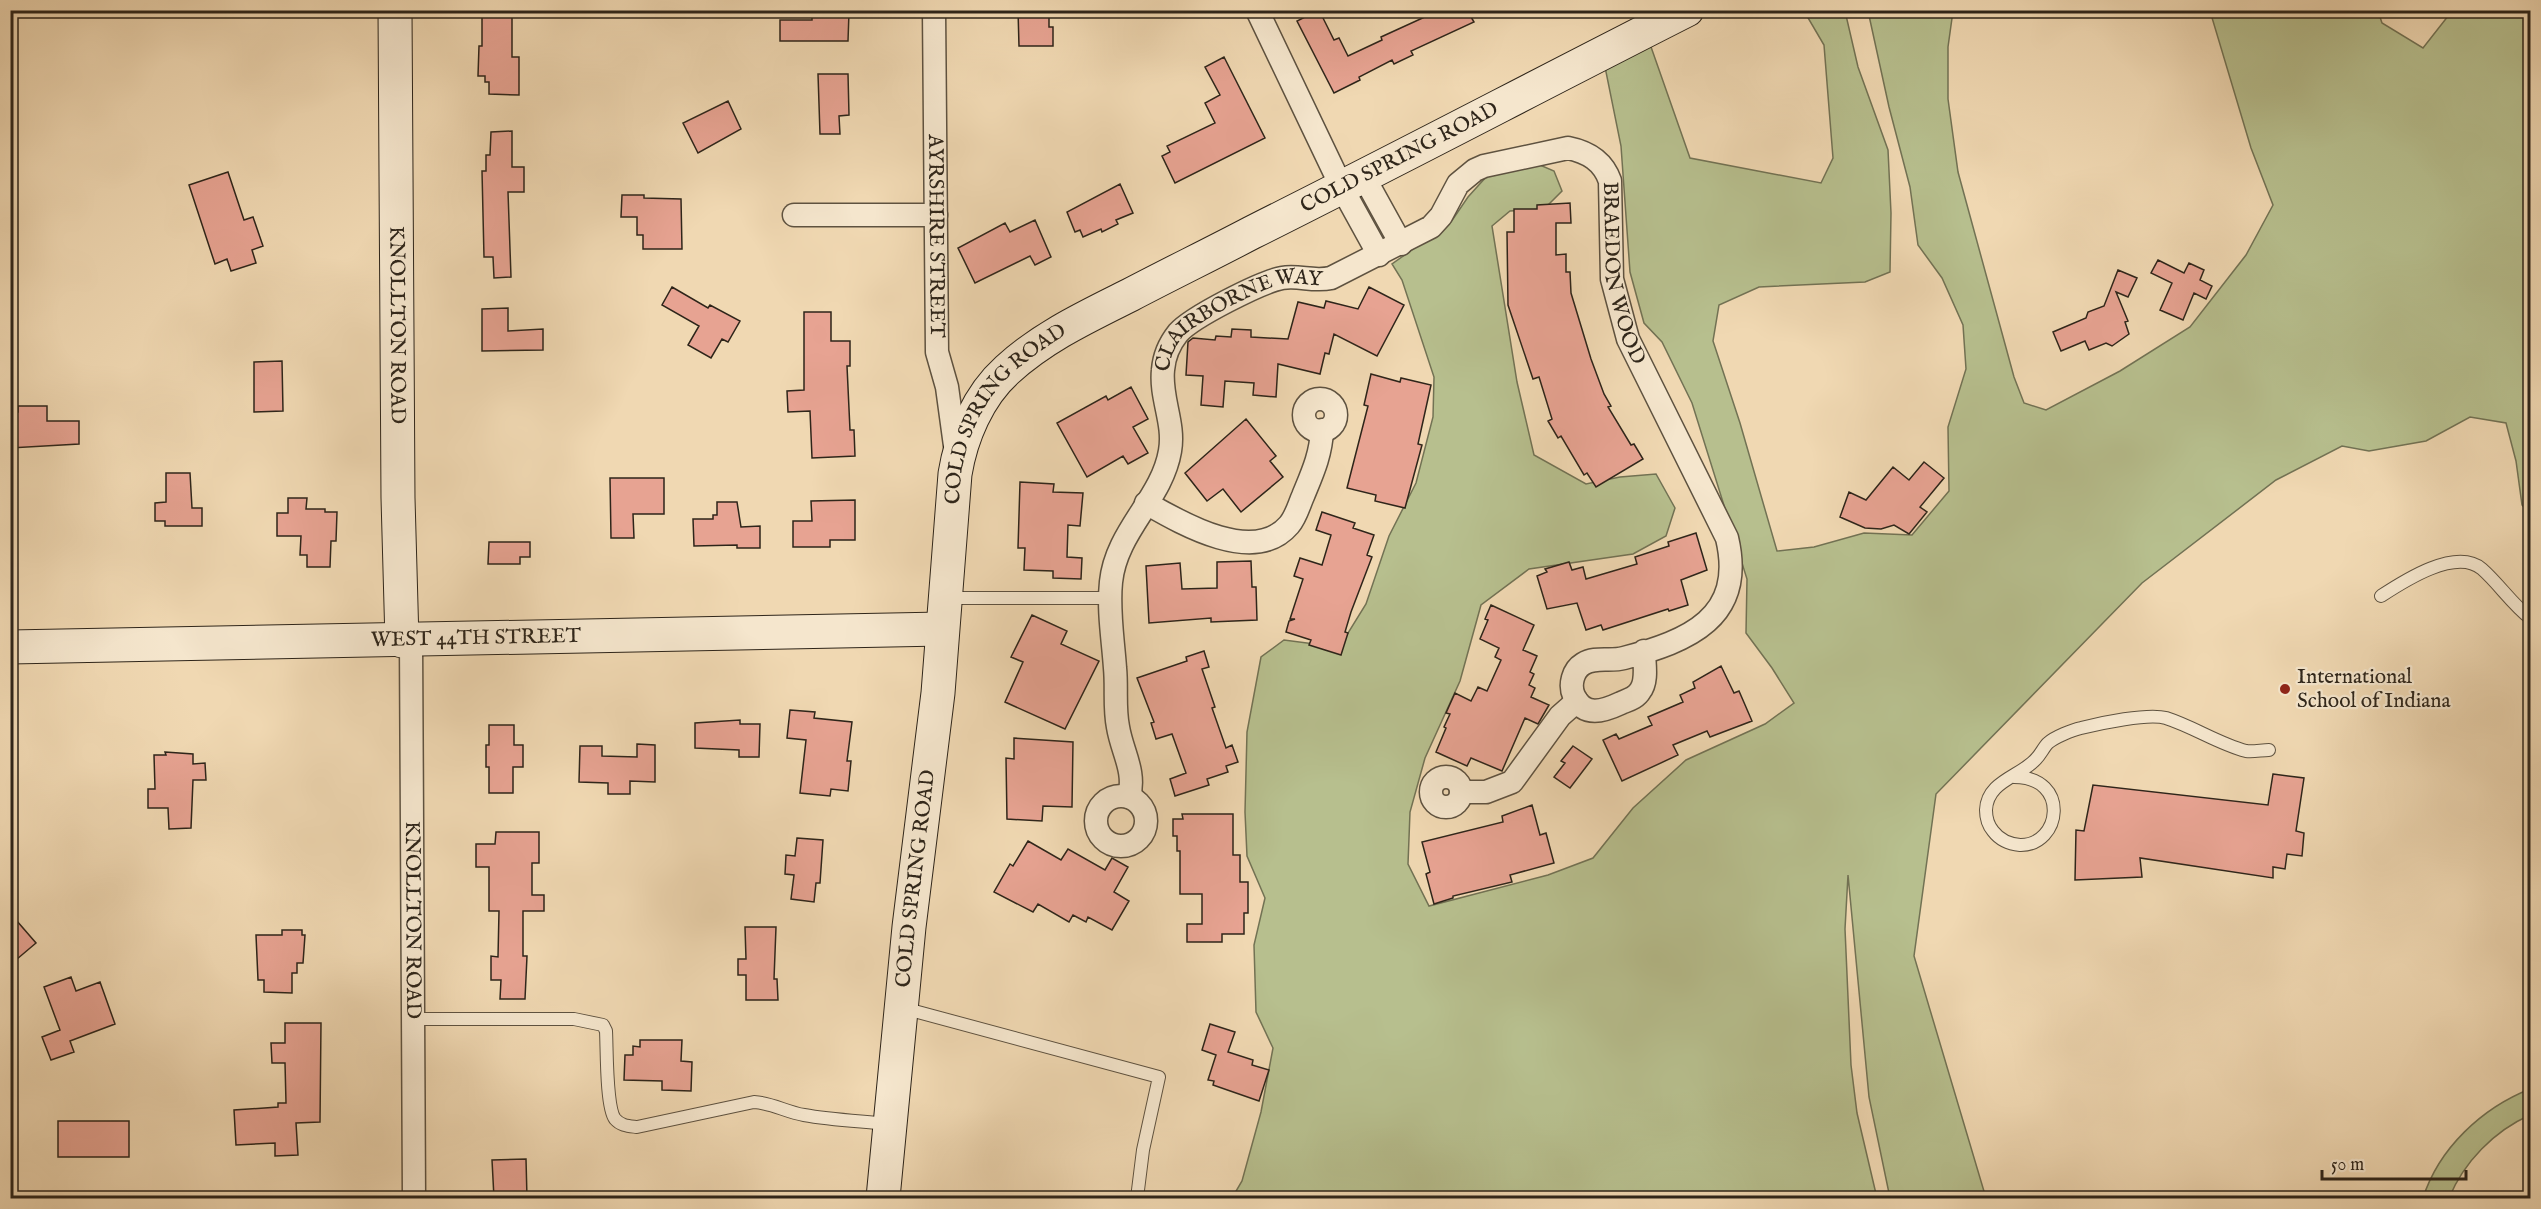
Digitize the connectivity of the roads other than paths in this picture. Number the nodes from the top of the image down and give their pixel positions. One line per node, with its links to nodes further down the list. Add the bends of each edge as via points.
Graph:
1 (395, 10): 18 (street, KNOLLTON ROAD, via 398,498)
2 (934, 10): 8 (street, AYRSHIRE STREET)
3 (1257, 10): 6 (street)
4 (1687, 10): 5 (street, COLD SPRING ROAD)
5 (1654, 18): 6 (street, COLD SPRING ROAD)
6 (1353, 182): 9 (street); 10 (street); 12 (street, COLD SPRING ROAD, via 1079,320 1033,348 990,391 971,422)
7 (794, 215): 8 (street)
8 (936, 215): 12 (street, AYRSHIRE STREET, via 937,352 947,387)
9 (1401, 244): 10 (street, BRAEDON WOOD); 20 (street, BRAEDON WOOD, via 1431,227 1458,184 1484,165 1561,148 1582,151 1599,162 1607,174 1611,188 1611,270 1622,322 1634,357 1727,538 1731,567 1718,610 1699,630)
10 (1379, 255): 13 (street, CLAIRBORNE WAY, via 1331,278 1318,281 1287,277 1266,283 1183,328 1169,348 1163,371 1170,453)
11 (1322, 430): 13 (street, via 1317,463 1294,517 1276,536 1258,541 1218,538)
12 (957, 460): 16 (street, COLD SPRING ROAD)
13 (1146, 503): 15 (street, CLAIRBORNE WAY, via 1118,552)
14 (2381, 596): 17 (lane, via 2438,566 2463,561 2480,567)
15 (1110, 597): 16 (lane); 27 (street, CLAIRBORNE WAY, via 1116,718 1131,776)
16 (944, 614): 18 (street, WEST 44TH STREET); 28 (street, COLD SPRING ROAD)
17 (2530, 618)
18 (406, 640): 19 (street, WEST 44TH STREET); 29 (street, KNOLLTON ROAD)
19 (10, 647)
20 (1644, 651): 21 (street, via 1620,659 1584,663 1572,681); 21 (street, via 1644,683 1638,694 1603,711 1587,709)
21 (1577, 701): 26 (street, via 1560,716 1512,782 1486,792)
22 (2269, 750): 23 (lane, via 2248,752 2164,717 2127,719 2078,729 2049,742)
23 (2036, 760): 24 (lane); 25 (lane)
24 (2014, 777): 25 (lane); 25 (lane, via 2002,781 1986,804 1990,827 2008,843 2020,845 2039,839 2052,823 2052,799)
25 (2038, 781)
26 (1461, 792)
27 (1129, 797)
28 (902, 1008): 30 (street, COLD SPRING ROAD); 33 (lane, via 1159,1077)
29 (414, 1019): 30 (lane, via 574,1019 603,1025 610,1105 615,1119 624,1125 637,1127 766,1102 805,1115); 31 (street, KNOLLTON ROAD)
30 (890, 1125): 32 (street, COLD SPRING ROAD)
31 (414, 1198)
32 (883, 1198)
33 (1137, 1198)

